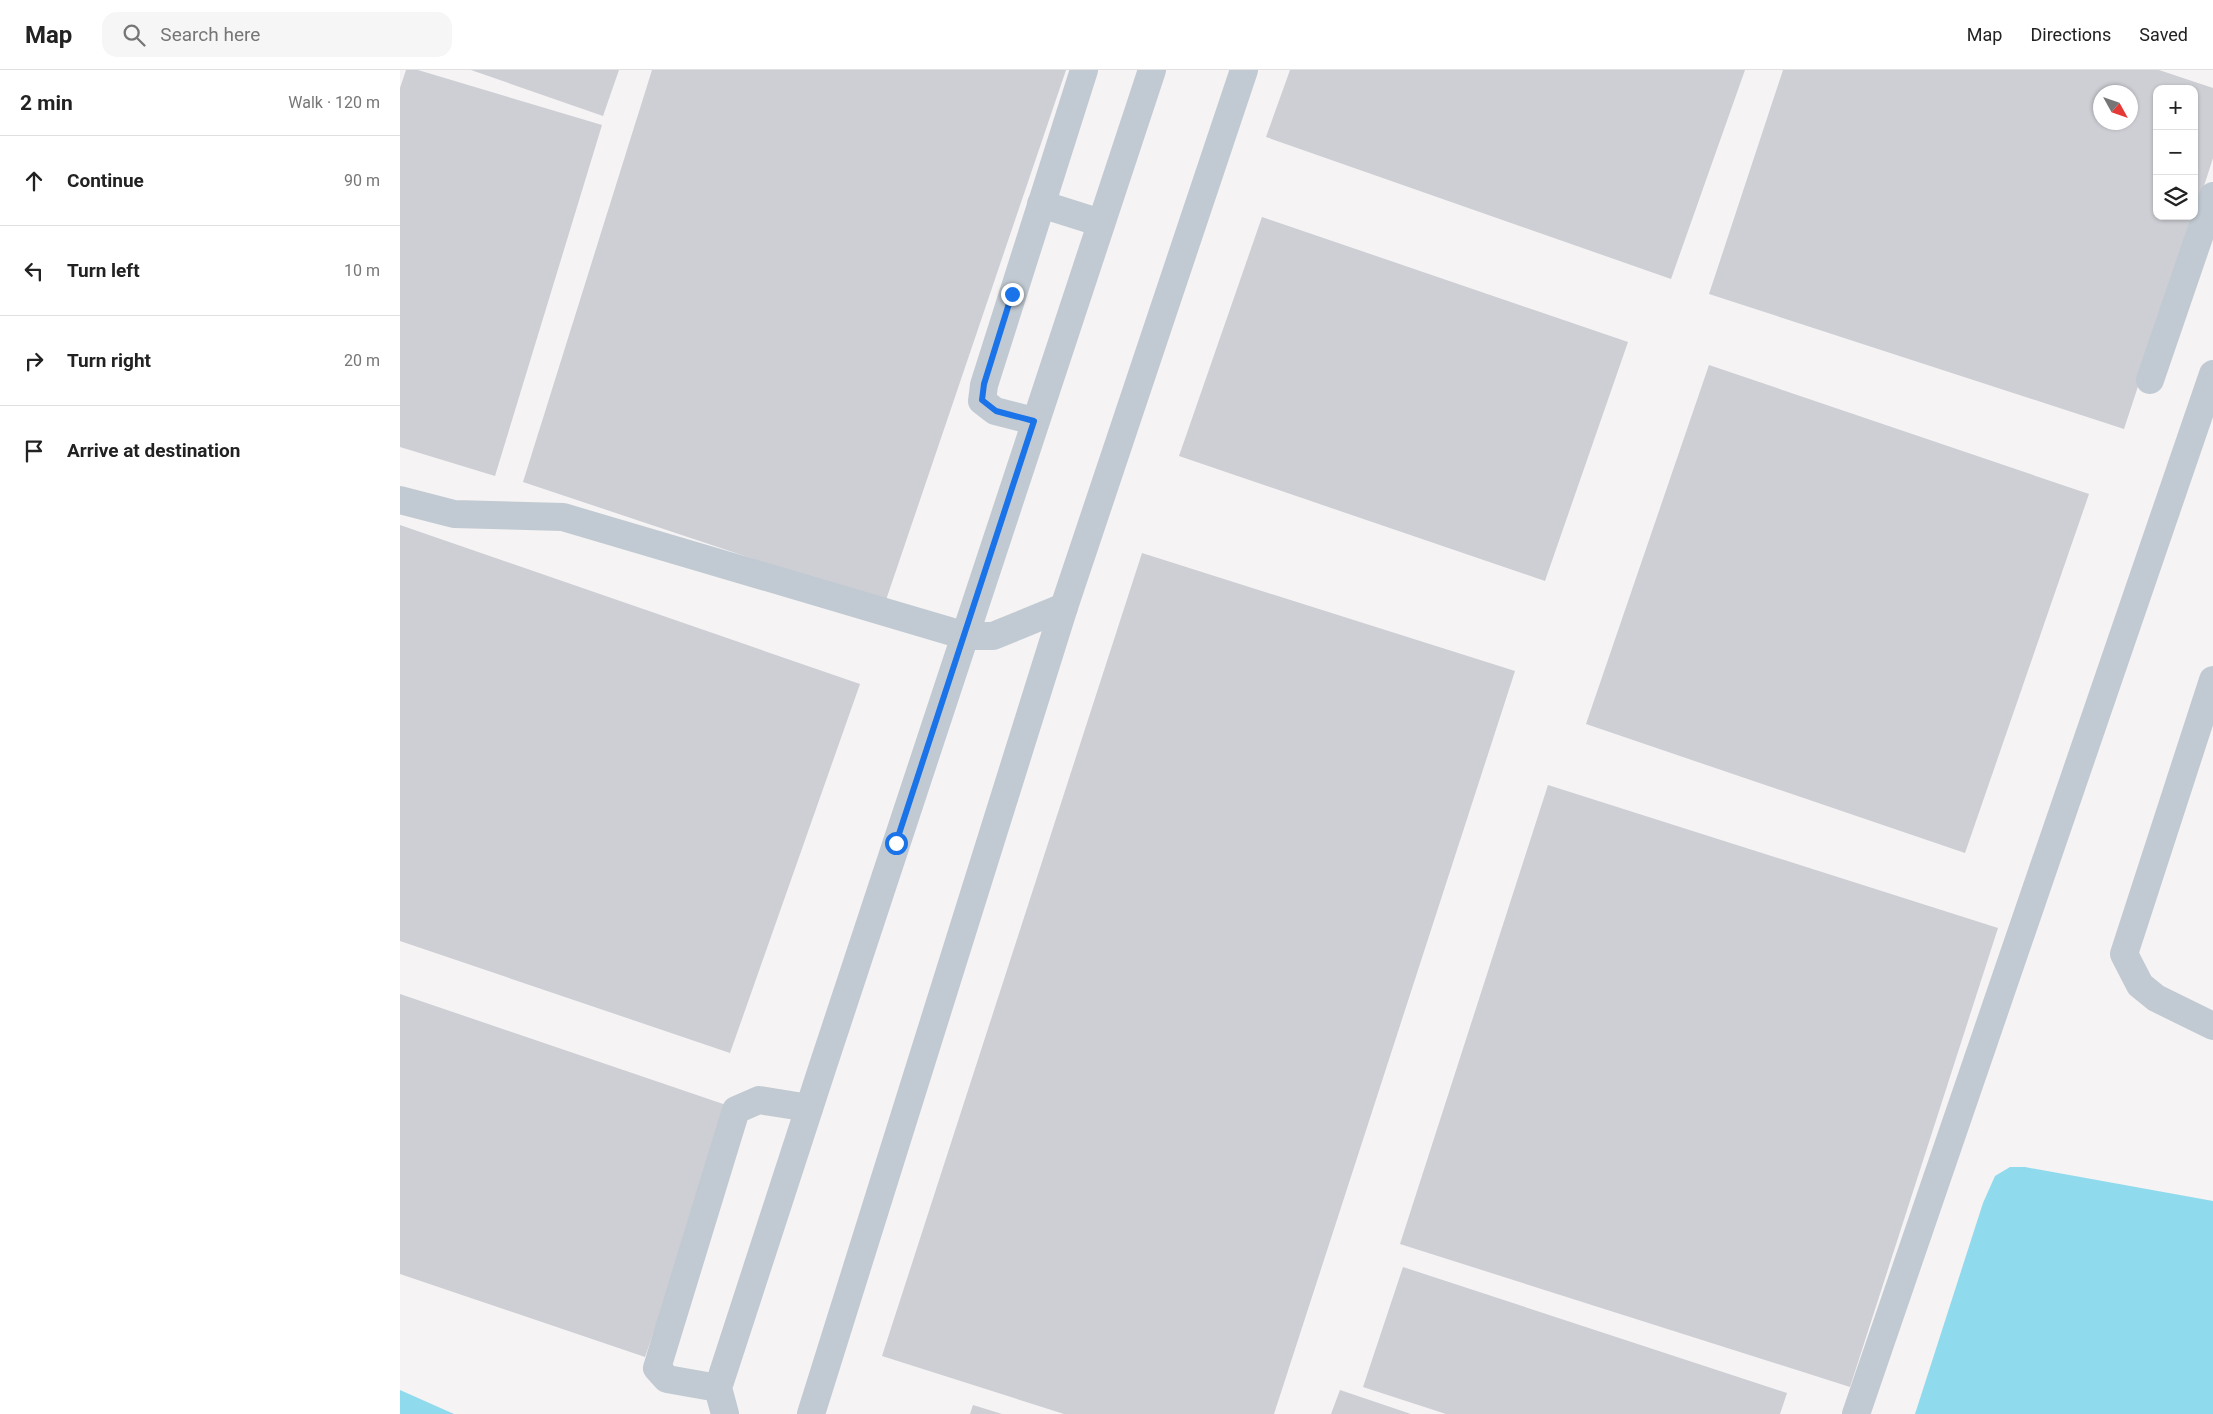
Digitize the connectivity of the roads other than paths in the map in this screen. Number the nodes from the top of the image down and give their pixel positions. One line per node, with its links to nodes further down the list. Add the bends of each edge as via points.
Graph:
1 (1084, 70): 5 (lane)
2 (1152, 70): 6 (lane)
3 (1244, 70): 11 (lane)
4 (2213, 196): 8 (lane)
5 (1041, 204): 6 (lane); 9 (lane, via 984,384 982,400 996,411)
6 (1101, 222): 9 (lane)
7 (2213, 374): 19 (lane)
8 (2150, 380)
9 (1034, 421): 12 (lane)
10 (400, 500): 12 (lane, via 454,514 562,516)
11 (1064, 607): 12 (lane, via 993,636); 18 (lane)
12 (966, 636): 15 (lane)
13 (2213, 680): 14 (lane, via 2124,954 2140,985 2156,998)
14 (2213, 1026)
15 (809, 1108): 16 (lane); 16 (lane, via 759,1100 736,1110 657,1368 667,1379)
16 (718, 1388): 17 (lane)
17 (725, 1414)
18 (811, 1414)
19 (1856, 1414)

